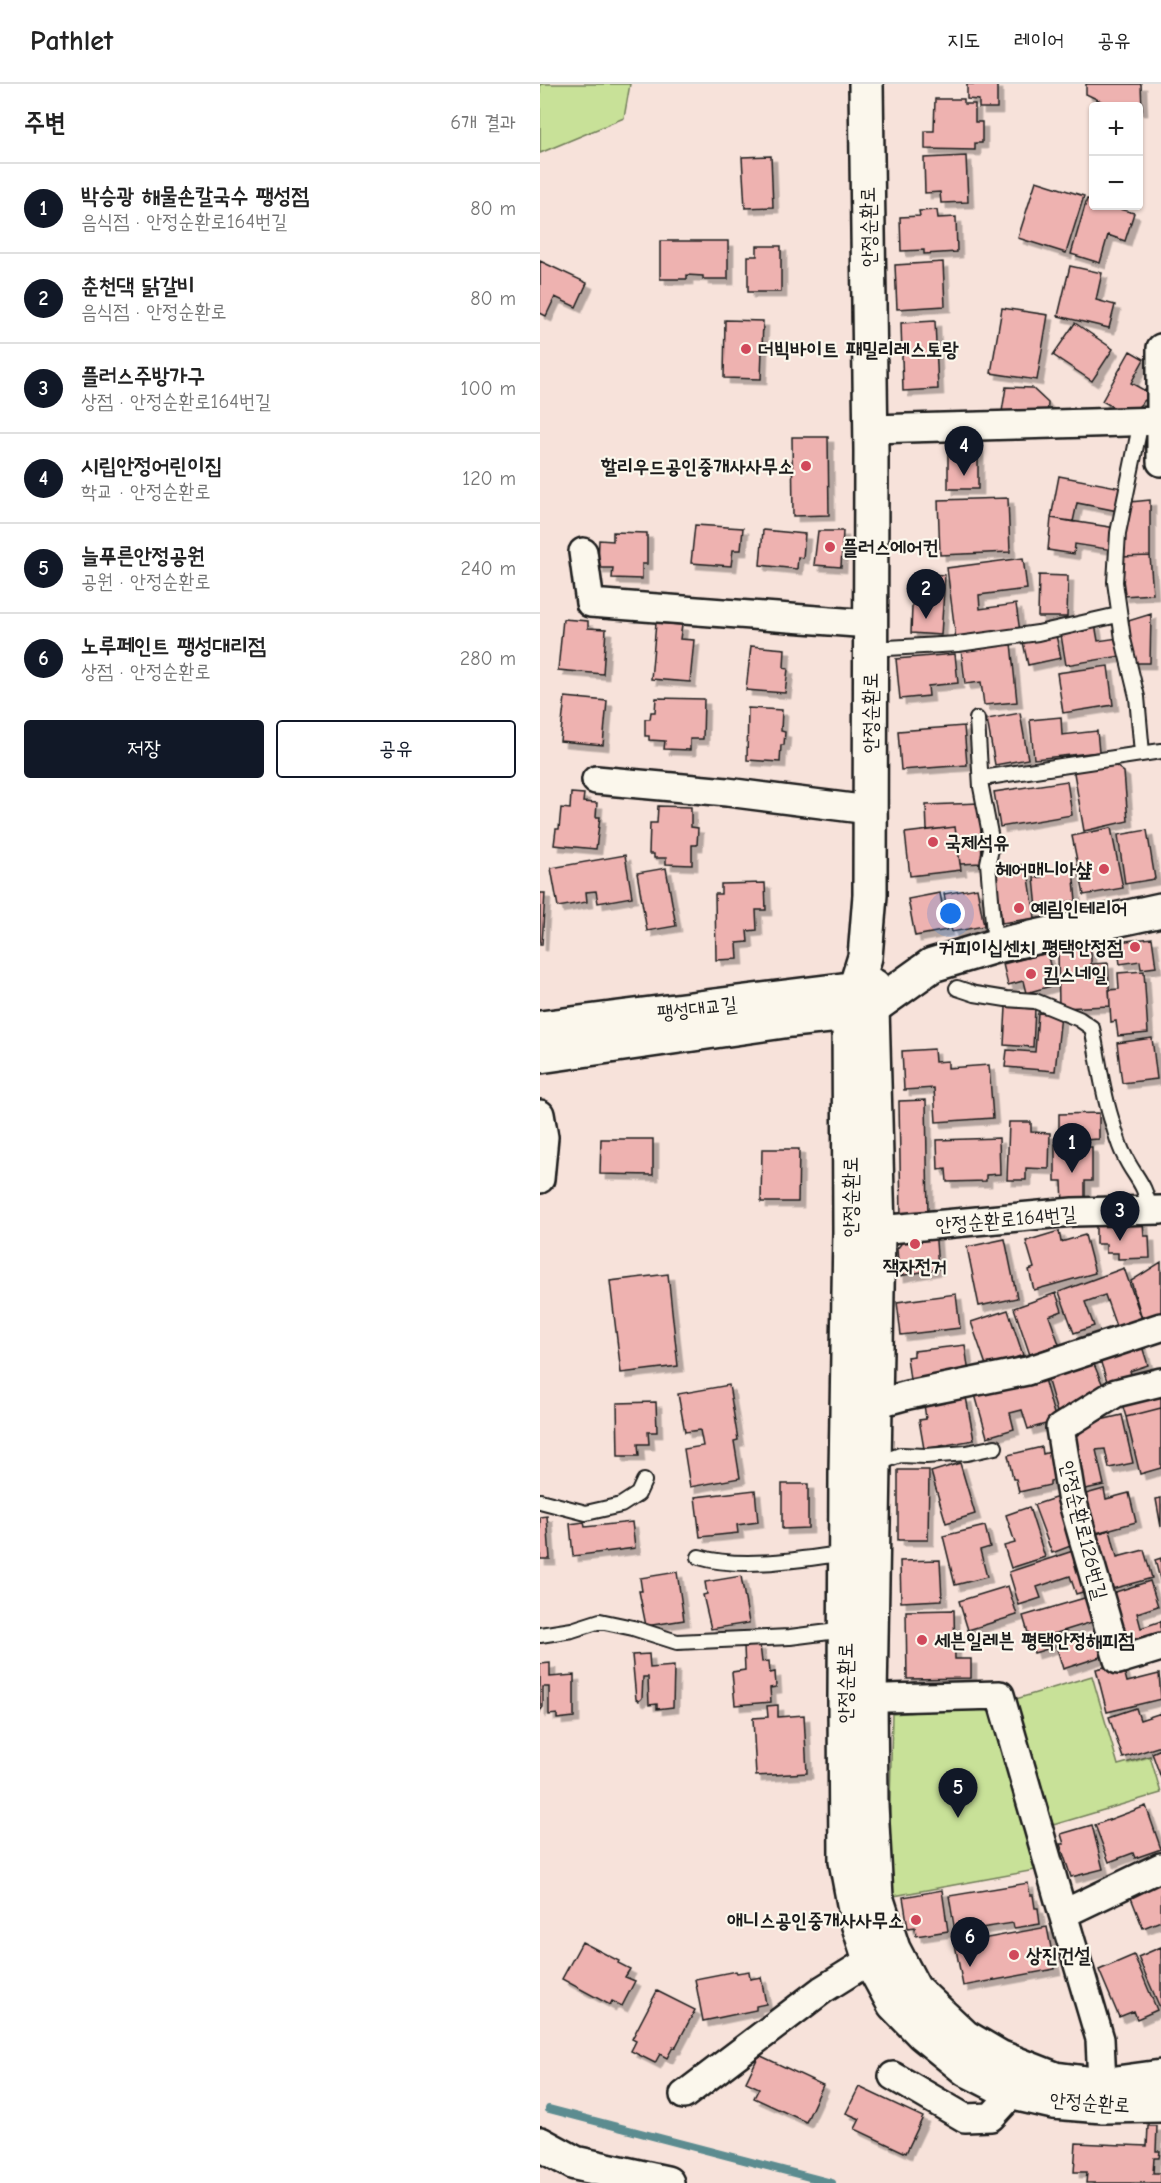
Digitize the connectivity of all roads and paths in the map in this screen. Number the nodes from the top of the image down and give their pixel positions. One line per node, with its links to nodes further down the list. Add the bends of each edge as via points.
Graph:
1 (866, 84): 5 (main road, 안정순환로)
2 (1161, 348): 3 (street)
3 (1161, 402): 4 (street)
4 (1154, 421): 5 (street); 6 (street); 8 (lane, via 1115,557)
5 (871, 429): 9 (main road, 안정순환로)
6 (1161, 462)
7 (583, 552): 9 (street, via 590,603)
8 (1118, 615): 9 (lane, via 1038,633 958,644); 12 (lane, via 1137,697)
9 (870, 636): 15 (main road, 안정순환로)
10 (977, 718): 13 (lane)
11 (1161, 751): 12 (lane)
12 (1142, 753): 13 (lane)
13 (982, 778): 17 (lane, via 992,844 988,863)
14 (596, 780): 15 (street)
15 (869, 810): 19 (main road, 안정순환로, via 870,895)
16 (1161, 910): 17 (main road)
17 (994, 946): 19 (main road, via 932,965)
18 (957, 988): 24 (lane, via 1035,1001 1092,1028 1108,1110 1124,1156)
19 (863, 999): 20 (main road, 팽성대교길); 21 (main road, 팽성대교길, via 791,1020); 25 (main road, 안정순환로)
20 (540, 1028)
21 (540, 1056)
22 (540, 1114): 23 (street, via 544,1137)
23 (540, 1179)
24 (1155, 1210): 25 (street, 안정순환로164번길, via 1073,1212)
25 (864, 1232): 28 (main road, 안정순환로); 33 (main road, 안정순환로)
26 (1161, 1327): 28 (street, via 1027,1371)
27 (1161, 1382): 37 (street, 안정순환로126번길, via 1116,1394 1060,1428 1071,1496 1118,1660)
28 (875, 1404): 30 (main road, 안정순환로)
29 (995, 1447): 30 (lane, via 967,1453 900,1455)
30 (873, 1465): 38 (main road, 안정순환로)
31 (644, 1481): 32 (lane, via 638,1494 621,1505 586,1513)
32 (540, 1501)
33 (846, 1553): 34 (lane, via 745,1562 714,1562); 35 (main road, 안정순환로)
34 (699, 1557)
35 (845, 1630): 36 (lane, via 790,1637 677,1642 600,1621); 38 (main road, 안정순환로)
36 (540, 1635)
37 (1161, 1647)
38 (857, 1699): 40 (street, via 1000,1695); 41 (main road, 안정순환로, via 846,1861 857,1920); 46 (main road, 안정순환로, via 871,1805 876,1897 893,1949 914,1989 965,2037 999,2057)
39 (1161, 1867): 40 (street)
40 (1063, 1914): 46 (street, via 1100,2039)
41 (870, 1960): 44 (main road, 안정순환로, via 894,2004 923,2034 966,2069); 45 (street, via 822,1990)
42 (893, 2076): 44 (street, via 965,2118 991,2117)
43 (1161, 2078): 46 (main road, 안정순환로)
44 (1013, 2093): 46 (main road, 안정순환로, via 1053,2102)
45 (684, 2095)
46 (1103, 2095): 47 (main road, 안정순환로)
47 (1161, 2105)
48 (540, 2144): 49 (main road, via 575,2163)
49 (667, 2183)

